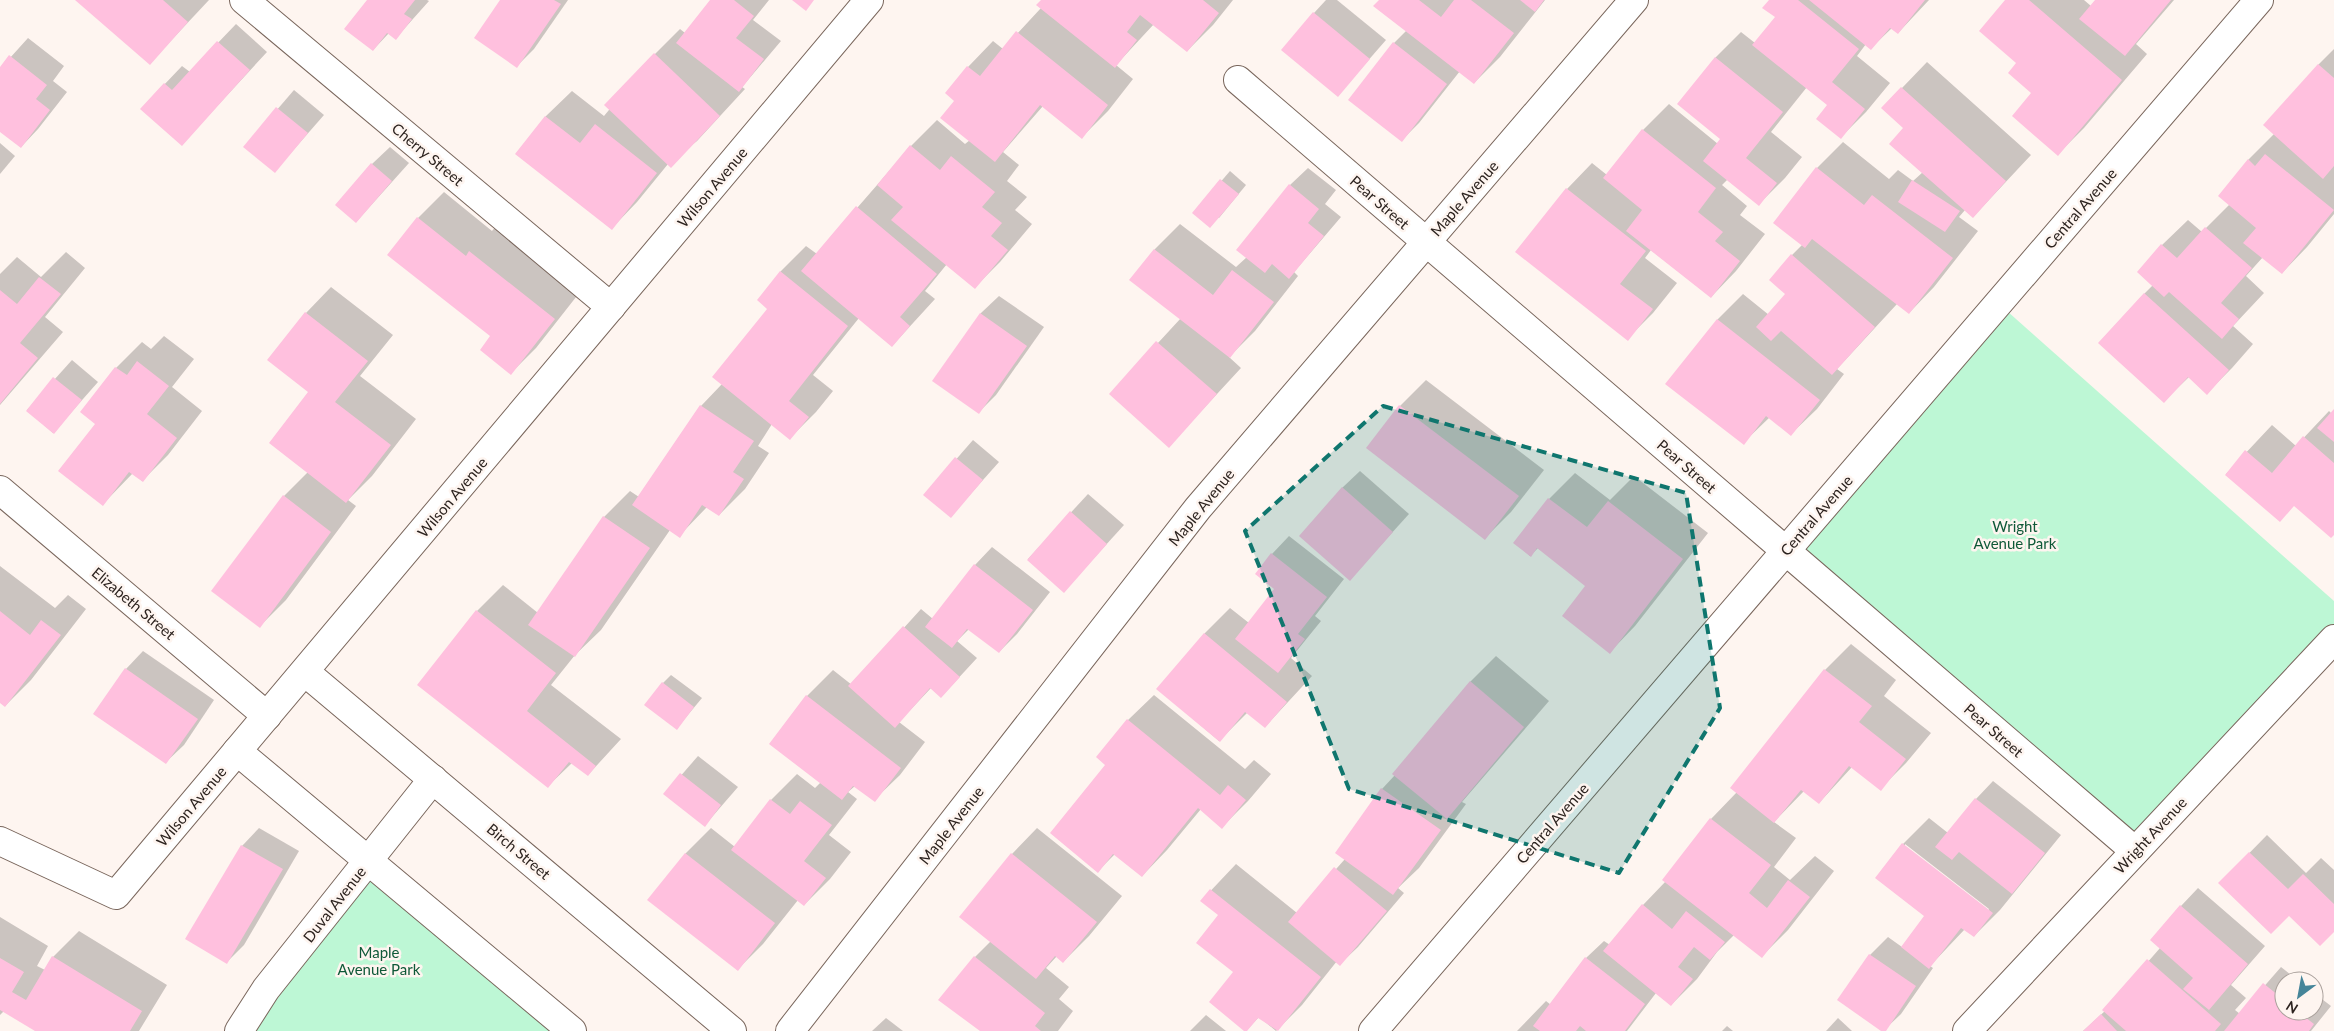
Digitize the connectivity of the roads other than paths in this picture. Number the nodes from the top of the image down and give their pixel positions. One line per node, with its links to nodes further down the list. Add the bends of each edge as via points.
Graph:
1 (244, 0): 7 (street, Cherry Street)
2 (870, 0): 7 (street, Wilson Avenue)
3 (1634, 0): 6 (street, Maple Avenue)
4 (2259, 0): 9 (street, Central Avenue)
5 (1238, 80): 6 (street, Pear Street)
6 (1426, 242): 9 (street, Pear Street); 21 (street, Maple Avenue, via 1198,508)
7 (611, 308): 11 (street, Wilson Avenue)
8 (0, 490): 12 (street, Elizabeth Street)
9 (1785, 551): 16 (street, Pear Street); 22 (street, Central Avenue)
10 (2334, 639): 16 (street, Wright Avenue)
11 (305, 672): 12 (street, Wilson Avenue); 14 (street, Birch Street)
12 (267, 716): 13 (street, Wilson Avenue)
13 (237, 751): 15 (street, Wilson Avenue, via 116,895); 17 (street)
14 (433, 779): 17 (street, Duval Avenue); 20 (street, Birch Street)
15 (0, 841)
16 (2135, 851): 23 (street, Wright Avenue)
17 (368, 860): 18 (street, Duval Avenue, via 266,989); 19 (street)
18 (239, 1031)
19 (572, 1031)
20 (732, 1031)
21 (790, 1031)
22 (1373, 1031)
23 (1967, 1031)

